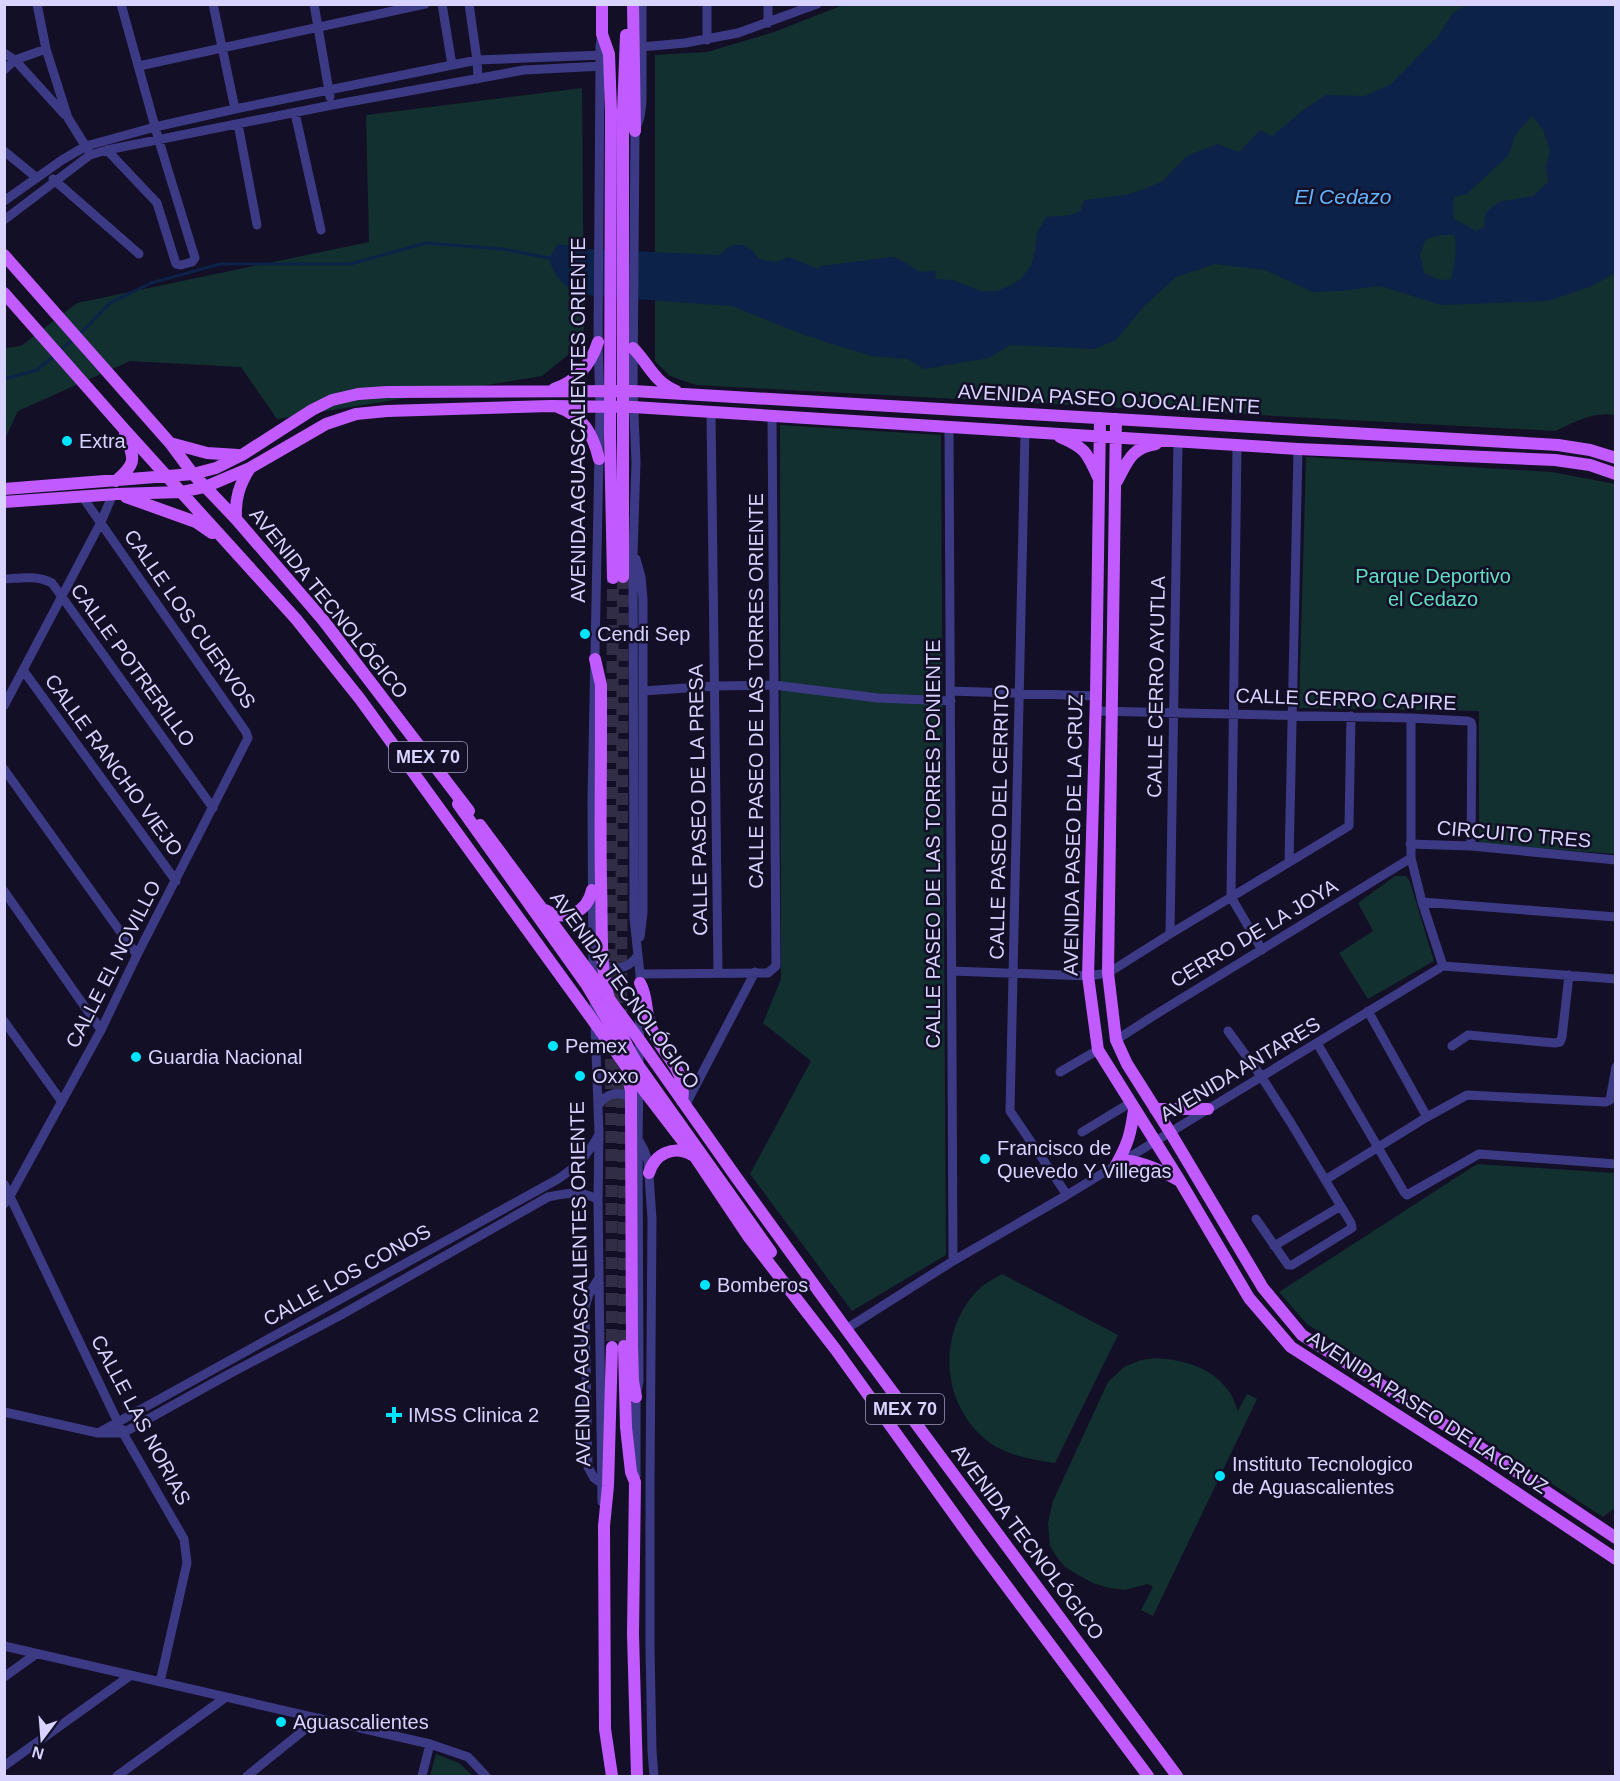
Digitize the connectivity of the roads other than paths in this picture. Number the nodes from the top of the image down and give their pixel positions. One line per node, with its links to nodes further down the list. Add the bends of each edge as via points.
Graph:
1 (37, 4): 20 (street)
2 (121, 4): 26 (street)
3 (213, 4): 19 (street)
4 (314, 4): 16 (street)
5 (425, 4): 16 (street)
6 (442, 4): 25 (street)
7 (469, 4): 23 (street)
8 (602, 4): 24 (main road, AVENIDA AGUASCALIENTES ORIENTE)
9 (628, 4): 32 (main road, AVENIDA AGUASCALIENTES ORIENTE)
10 (633, 4): 37 (main road)
11 (642, 4): 18 (street)
12 (707, 4): 17 (street)
13 (768, 4): 15 (street)
14 (817, 4): 15 (street)
15 (768, 23): 17 (street)
16 (319, 26): 19 (street); 29 (street)
17 (707, 40): 18 (street)
18 (641, 47): 37 (street, via 642,102)
19 (222, 48): 26 (street); 31 (street)
20 (46, 49): 22 (street); 34 (street)
21 (4, 53): 22 (street)
22 (15, 60): 27 (street); 34 (street)
23 (477, 60): 24 (street); 25 (street); 28 (street)
24 (604, 60): 28 (street); 32 (main road, AVENIDA AGUASCALIENTES ORIENTE); 53 (street, AVENIDA AGUASCALIENTES ORIENTE)
25 (452, 65): 29 (street)
26 (139, 66): 36 (street)
27 (4, 70)
28 (478, 79): 30 (street)
29 (329, 90): 30 (street); 31 (street)
30 (332, 105): 33 (street)
31 (235, 109): 36 (street)
32 (617, 112): 97 (main road, AVENIDA AGUASCALIENTES ORIENTE, bridge)
33 (296, 113): 35 (street); 48 (street)
34 (68, 118): 39 (street)
35 (238, 124): 38 (street); 47 (street)
36 (155, 127): 38 (street); 39 (street)
37 (635, 131): 52 (street)
38 (159, 141): 40 (street); 40 (street, via 195,258 181,265 176,264 157,203)
39 (86, 146): 42 (street); 43 (street)
40 (107, 150): 42 (street)
41 (4, 151): 43 (street)
42 (90, 155): 44 (street)
43 (41, 175): 44 (street); 45 (street)
44 (55, 181): 46 (street); 49 (street)
45 (4, 201)
46 (4, 220)
47 (257, 225)
48 (321, 230)
49 (139, 254)
50 (4, 255): 74 (main road, AVENIDA TECNOLÓGICO / MEX 70)
51 (4, 293): 67 (main road, AVENIDA TECNOLÓGICO / MEX 70)
52 (633, 334): 53 (street, via 627,345 615,349); 54 (street)
53 (598, 337): 55 (street, AVENIDA AGUASCALIENTES ORIENTE); 57 (main road, via 592,358 581,372 568,383)
54 (633, 348): 56 (street); 58 (main road, via 660,382)
55 (599, 391): 56 (main road, AVENIDA PASEO OJOCALIENTE); 57 (main road, AVENIDA PASEO OJOCALIENTE); 60 (street, AVENIDA AGUASCALIENTES ORIENTE)
56 (633, 391): 58 (main road, AVENIDA PASEO OJOCALIENTE); 61 (street)
57 (545, 392): 77 (main road, AVENIDA PASEO OJOCALIENTE, via 358,394 312,410)
58 (689, 394): 64 (main road, AVENIDA PASEO OJOCALIENTE)
59 (551, 406): 60 (main road, AVENIDA PASEO OJOCALIENTE); 79 (main road, via 584,423); 81 (main road, AVENIDA PASEO OJOCALIENTE, via 356,414 326,424)
60 (600, 406): 61 (main road, AVENIDA PASEO OJOCALIENTE); 72 (street, AVENIDA AGUASCALIENTES ORIENTE)
61 (633, 407): 62 (main road, AVENIDA PASEO OJOCALIENTE); 80 (street)
62 (711, 412): 63 (main road, AVENIDA PASEO OJOCALIENTE); 103 (street, CALLE PASEO DE LA PRESA)
63 (772, 415): 66 (main road, AVENIDA PASEO OJOCALIENTE); 102 (street, CALLE PASEO DE LAS TORRES ORIENTE)
64 (1100, 418): 65 (main road, AVENIDA PASEO OJOCALIENTE); 70 (main road, AVENIDA PASEO DE LA CRUZ)
65 (1116, 419): 71 (main road, AVENIDA PASEO DE LA CRUZ); 78 (main road, AVENIDA PASEO OJOCALIENTE, via 1552,444)
66 (949, 427): 68 (main road, AVENIDA PASEO OJOCALIENTE); 106 (street, CALLE PASEO DE LAS TORRES PONIENTE)
67 (124, 429): 84 (main road, AVENIDA TECNOLÓGICO / MEX 70); 89 (main road, via 132,463)
68 (1025, 432): 69 (main road, AVENIDA PASEO OJOCALIENTE); 105 (street, CALLE PASEO DEL CERRITO)
69 (1051, 433): 70 (main road, AVENIDA PASEO OJOCALIENTE); 85 (main road, via 1084,451)
70 (1100, 436): 71 (main road, AVENIDA PASEO OJOCALIENTE); 85 (main road, AVENIDA PASEO DE LA CRUZ)
71 (1115, 438): 73 (main road, AVENIDA PASEO OJOCALIENTE); 86 (main road, AVENIDA PASEO DE LA CRUZ)
72 (599, 439): 79 (street, AVENIDA AGUASCALIENTES ORIENTE); 80 (street, via 609,433 620,435 630,445)
73 (1174, 441): 75 (main road, AVENIDA PASEO OJOCALIENTE); 86 (main road, via 1137,450); 111 (street, CALLE CERRO AYUTLA)
74 (170, 443): 77 (main road, via 207,453); 82 (main road, AVENIDA TECNOLÓGICO / MEX 70)
75 (1237, 445): 76 (main road, AVENIDA PASEO OJOCALIENTE); 112 (street)
76 (1298, 449): 83 (main road, AVENIDA PASEO OJOCALIENTE, via 1555,460); 113 (street)
77 (242, 455): 82 (main road, AVENIDA PASEO OJOCALIENTE)
78 (1616, 458)
79 (599, 459): 100 (street, AVENIDA AGUASCALIENTES ORIENTE)
80 (636, 462): 96 (street)
81 (250, 468): 87 (main road, AVENIDA PASEO OJOCALIENTE); 93 (main road, via 237,493)
82 (193, 474): 84 (main road, AVENIDA PASEO OJOCALIENTE); 87 (main road, AVENIDA TECNOLÓGICO / MEX 70)
83 (1616, 474)
84 (167, 477): 89 (main road, AVENIDA PASEO OJOCALIENTE); 90 (main road, AVENIDA TECNOLÓGICO / MEX 70)
85 (1100, 483): 107 (main road, AVENIDA PASEO DE LA CRUZ)
86 (1115, 484): 110 (main road, AVENIDA PASEO DE LA CRUZ)
87 (205, 487): 90 (main road, AVENIDA PASEO OJOCALIENTE); 93 (main road, AVENIDA TECNOLÓGICO / MEX 70)
88 (4, 489): 89 (main road)
89 (115, 490): 90 (main road, AVENIDA PASEO OJOCALIENTE); 91 (main road); 94 (street); 95 (main road, via 195,522)
90 (181, 492): 95 (main road, AVENIDA TECNOLÓGICO / MEX 70)
91 (81, 496): 92 (main road); 94 (street, CALLE LOS CUERVOS)
92 (4, 502)
93 (236, 519): 117 (main road, AVENIDA TECNOLÓGICO / MEX 70, via 323,620)
94 (101, 522): 99 (street); 116 (street, CALLE LOS CUERVOS)
95 (226, 541): 149 (main road, AVENIDA TECNOLÓGICO / MEX 70, via 360,699)
96 (633, 554): 104 (street, via 643,588); 135 (street, via 634,918)
97 (618, 578)
98 (4, 579): 99 (street, CALLE POTRERILLO, via 42,579 52,583)
99 (62, 596): 101 (street); 119 (street, CALLE POTRERILLO)
100 (595, 659): 126 (street, AVENIDA AGUASCALIENTES ORIENTE); 193 (main road, bridge, via 601,685 603,966 615,1017 638,1065 812,1309)
101 (23, 670): 108 (street); 125 (street, CALLE RANCHO VIEJO)
102 (774, 685): 103 (street); 106 (street, via 878,698); 140 (street, CALLE PASEO DE LAS TORRES ORIENTE, via 776,966 768,973)
103 (715, 686): 104 (street); 139 (street, CALLE PASEO DE LA PRESA)
104 (643, 691): 135 (street, via 644,913)
105 (1020, 693): 106 (street); 107 (street); 141 (street, CALLE PASEO DEL CERRITO)
106 (950, 696): 138 (street, CALLE PASEO DE LAS TORRES PONIENTE)
107 (1096, 696): 109 (main road, AVENIDA PASEO DE LA CRUZ)
108 (4, 706)
109 (1095, 711): 110 (street, CALLE CERRO CAPIRE); 144 (main road, AVENIDA PASEO DE LA CRUZ)
110 (1111, 712): 111 (street, CALLE CERRO CAPIRE); 142 (main road, AVENIDA PASEO DE LA CRUZ)
111 (1174, 713): 112 (street, CALLE CERRO CAPIRE); 132 (street, CALLE CERRO AYUTLA)
112 (1233, 714): 113 (street, CALLE CERRO CAPIRE); 128 (street)
113 (1291, 715): 114 (street, CALLE CERRO CAPIRE); 124 (street)
114 (1351, 716): 115 (street, CALLE CERRO CAPIRE); 124 (street, via 1349,826)
115 (1411, 718): 120 (street); 121 (street, CALLE CERRO CAPIRE, via 1471,722)
116 (248, 738): 119 (street, CALLE EL NOVILLO)
117 (434, 766): 130 (main road, AVENIDA TECNOLÓGICO / MEX 70); 195 (main road, bridge, via 586,984 613,1030 625,1061 632,1110)
118 (4, 769): 136 (street)
119 (213, 808): 125 (street, CALLE EL NOVILLO)
120 (1410, 844): 121 (street, CIRCUITO TRES); 122 (street)
121 (1471, 846): 123 (street, CIRCUITO TRES)
122 (1412, 858): 129 (street); 133 (street, CERRO DE LA JOYA)
123 (1616, 860)
124 (1289, 862): 128 (street)
125 (176, 881): 136 (street, CALLE EL NOVILLO)
126 (592, 890): 130 (main road, via 585,906 570,915 552,914); 134 (street, AVENIDA AGUASCALIENTES ORIENTE)
127 (4, 891): 151 (street)
128 (1231, 897): 132 (street); 133 (street)
129 (1422, 902): 131 (street); 137 (street)
130 (542, 907): 146 (main road, AVENIDA TECNOLÓGICO / MEX 70)
131 (1616, 917)
132 (1170, 934): 142 (street)
133 (1262, 950): 154 (street, CERRO DE LA JOYA)
134 (593, 951): 135 (street, via 602,964 616,969 631,964); 146 (street, AVENIDA AGUASCALIENTES ORIENTE)
135 (638, 952): 145 (street)
136 (137, 955): 151 (street, CALLE EL NOVILLO)
137 (1443, 966): 143 (street); 148 (street, AVENIDA ANTARES)
138 (952, 971): 141 (street); 189 (street, CALLE PASEO DE LAS TORRES PONIENTE)
139 (718, 972): 140 (street); 145 (street)
140 (754, 972): 163 (street)
141 (1015, 973): 144 (street); 183 (street, CALLE PASEO DEL CERRITO, via 1010,1111)
142 (1108, 973): 144 (street); 154 (main road, AVENIDA PASEO DE LA CRUZ)
143 (1569, 975): 147 (street); 156 (street, via 1560,1042 1468,1035)
144 (1088, 976): 157 (main road, AVENIDA PASEO DE LA CRUZ)
145 (640, 978): 153 (street); 163 (main road, via 653,1032 679,1073)
146 (593, 979): 149 (street, AVENIDA AGUASCALIENTES ORIENTE); 153 (main road, AVENIDA TECNOLÓGICO / MEX 70)
147 (1616, 979)
148 (1368, 1011): 155 (street, AVENIDA ANTARES); 169 (street)
149 (594, 1020): 161 (main road, AVENIDA TECNOLÓGICO / MEX 70); 165 (street, AVENIDA AGUASCALIENTES ORIENTE)
150 (4, 1021): 162 (street)
151 (101, 1030): 162 (street, CALLE EL NOVILLO)
152 (1228, 1031): 160 (street)
153 (638, 1038): 161 (street); 163 (main road, AVENIDA TECNOLÓGICO / MEX 70)
154 (1116, 1040): 167 (main road, AVENIDA PASEO DE LA CRUZ)
155 (1317, 1043): 160 (street, AVENIDA ANTARES); 175 (street)
156 (1452, 1046)
157 (1098, 1050): 159 (street); 164 (main road, AVENIDA PASEO DE LA CRUZ)
158 (1616, 1067): 169 (street, via 1610,1100 1606,1102 1467,1095)
159 (1060, 1072)
160 (1261, 1076): 168 (street, AVENIDA ANTARES); 180 (street)
161 (639, 1084): 166 (street); 176 (main road, AVENIDA TECNOLÓGICO / MEX 70)
162 (62, 1102): 184 (street, CALLE EL NOVILLO)
163 (683, 1103): 194 (main road, AVENIDA TECNOLÓGICO / MEX 70)
164 (1132, 1106): 170 (street); 174 (main road, AVENIDA PASEO DE LA CRUZ); 177 (main road, via 1131,1134)
165 (598, 1107): 166 (street, via 607,1096 621,1094 630,1097); 172 (street, AVENIDA AGUASCALIENTES ORIENTE)
166 (639, 1109): 173 (street)
167 (1155, 1109): 168 (main road); 171 (main road, AVENIDA PASEO DE LA CRUZ)
168 (1208, 1109): 171 (street, AVENIDA ANTARES)
169 (1427, 1117): 175 (street)
170 (1082, 1132)
171 (1170, 1132): 174 (street, AVENIDA ANTARES); 205 (main road, AVENIDA PASEO DE LA CRUZ, via 1263,1288 1302,1335)
172 (599, 1134): 185 (street, AVENIDA AGUASCALIENTES ORIENTE); 191 (street, CALLE LOS CONOS, via 580,1163 558,1179)
173 (638, 1139): 179 (street); 196 (street)
174 (1155, 1142): 177 (street, AVENIDA ANTARES); 181 (main road, AVENIDA PASEO DE LA CRUZ)
175 (1378, 1148): 178 (street, via 1407,1195 1479,1154); 180 (street)
176 (695, 1157): 179 (main road, via 684,1151 667,1152 657,1158); 193 (main road, AVENIDA TECNOLÓGICO / MEX 70, via 748,1236)
177 (1120, 1163): 181 (main road, via 1141,1162); 183 (street, AVENIDA ANTARES)
178 (1616, 1164)
179 (649, 1173): 201 (street)
180 (1325, 1180): 186 (street)
181 (1180, 1181): 206 (main road, AVENIDA PASEO DE LA CRUZ, via 1249,1298 1291,1347)
182 (4, 1184): 184 (street, CALLE LAS NORIAS)
183 (1067, 1195): 189 (street, AVENIDA ANTARES)
184 (7, 1200): 198 (street, CALLE LAS NORIAS)
185 (598, 1200): 190 (street, AVENIDA AGUASCALIENTES ORIENTE); 192 (street, CALLE LOS CONOS, via 581,1193 549,1197)
186 (1341, 1206): 188 (street); 188 (street, via 1352,1228 1292,1265 1285,1263)
187 (1256, 1219): 188 (street)
188 (1274, 1246)
189 (953, 1261): 194 (street, AVENIDA ANTARES)
190 (599, 1278): 203 (street, AVENIDA AGUASCALIENTES ORIENTE); 203 (street, via 585,1307 588,1467)
191 (333, 1304): 192 (street); 198 (street, CALLE LOS CONOS)
192 (341, 1316): 200 (street, CALLE LOS CONOS)
193 (814, 1322): 224 (main road, AVENIDA TECNOLÓGICO / MEX 70)
194 (846, 1329): 225 (main road, AVENIDA TECNOLÓGICO / MEX 70)
195 (623, 1347): 196 (main road); 202 (main road, via 626,1427 631,1472); 204 (main road, AVENIDA AGUASCALIENTES ORIENTE)
196 (636, 1397): 202 (street)
197 (4, 1412): 199 (street, CALLE LOS CONOS)
198 (118, 1422): 199 (street, CALLE LOS CONOS); 200 (street, CALLE LAS NORIAS)
199 (98, 1433): 200 (street, CALLE LOS CONOS)
200 (123, 1433): 211 (street, CALLE LAS NORIAS, via 184,1539 187,1563)
201 (650, 1448): 202 (street); 223 (street)
202 (636, 1476): 222 (main road, via 633,1635)
203 (601, 1483): 204 (street, AVENIDA AGUASCALIENTES ORIENTE)
204 (604, 1526): 221 (main road, AVENIDA AGUASCALIENTES ORIENTE, via 605,1729)
205 (1616, 1538)
206 (1616, 1558)
207 (4, 1646): 208 (street)
208 (36, 1654): 209 (street); 210 (street)
209 (131, 1675): 211 (street); 215 (street)
210 (4, 1677)
211 (160, 1682): 212 (street)
212 (226, 1697): 213 (street); 217 (street)
213 (318, 1718): 214 (street); 216 (street)
214 (430, 1744): 219 (street); 220 (street, via 468,1757)
215 (4, 1766)
216 (249, 1775): 218 (street)
217 (117, 1776)
218 (262, 1776)
219 (422, 1776)
220 (486, 1776)
221 (612, 1776)
222 (637, 1776)
223 (654, 1776)
224 (1148, 1776)
225 (1177, 1776)

